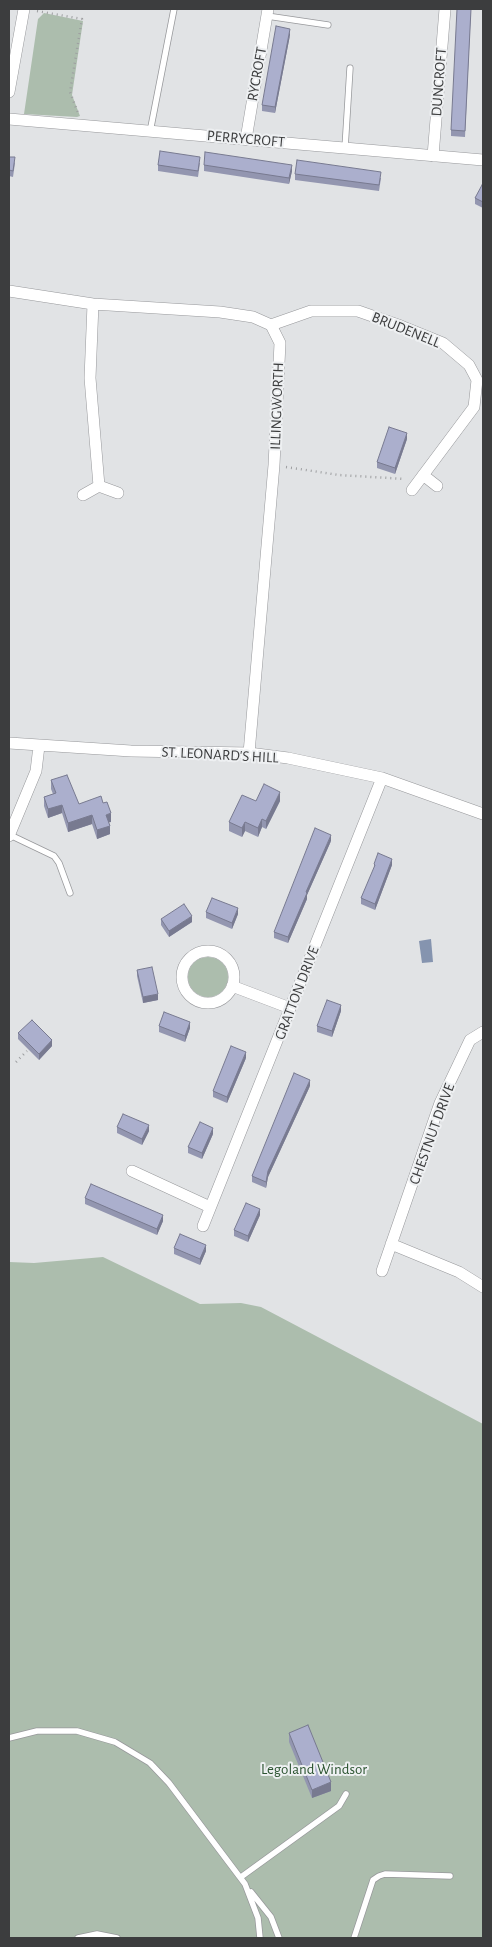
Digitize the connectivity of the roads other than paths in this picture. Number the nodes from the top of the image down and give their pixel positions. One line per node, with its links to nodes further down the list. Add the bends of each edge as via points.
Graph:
1 (174, 9): 9 (lane)
2 (445, 9): 12 (street, DUNCROFT)
3 (29, 10): 7 (street)
4 (267, 13): 5 (lane); 10 (street, RYCROFT)
5 (328, 25)
6 (350, 68): 11 (lane)
7 (9, 92)
8 (9, 119): 9 (street, PERRYCROFT)
9 (150, 132): 10 (street, PERRYCROFT)
10 (246, 139): 11 (street, PERRYCROFT)
11 (345, 148): 12 (street, PERRYCROFT)
12 (433, 156): 13 (street, PERRYCROFT)
13 (483, 160)
14 (9, 291): 15 (street)
15 (93, 304): 16 (street, via 220,312 253,317); 18 (street, via 90,378)
16 (271, 325): 17 (street, BRUDENELL, via 311,311 358,311 443,343); 24 (street, ILLINGWORTH, via 280,343 274,465)
17 (480, 379): 19 (street, BRUDENELL, via 474,407 418,482)
18 (99, 486): 20 (street); 21 (street)
19 (437, 486)
20 (118, 493)
21 (83, 495)
22 (9, 743): 23 (street, ST. LEONARD'S HILL)
23 (39, 746): 24 (street, ST. LEONARD'S HILL); 27 (street, via 36,771)
24 (248, 753): 25 (street, ST. LEONARD'S HILL)
25 (382, 778): 26 (street, ST. LEONARD'S HILL); 30 (street, GRATTON DRIVE)
26 (483, 814)
27 (9, 835): 28 (lane, via 54,856)
28 (70, 894)
29 (232, 986): 29 (street, via 228,993 213,1002 196,1000 184,988 184,964 199,952 216,952 233,969); 30 (street)
30 (290, 1008): 33 (street, GRATTON DRIVE)
31 (483, 1032): 35 (street, CHESTNUT DRIVE, via 470,1040 440,1104)
32 (132, 1171): 33 (street)
33 (210, 1207): 34 (street, GRATTON DRIVE)
34 (203, 1226)
35 (391, 1244): 36 (street, CHESTNUT DRIVE); 37 (street, via 459,1272)
36 (382, 1271)
37 (483, 1287)
38 (9, 1738): 41 (lane, via 37,1731 77,1731 127,1748 160,1772)
39 (346, 1794): 41 (lane, via 339,1806)
40 (450, 1876): 47 (lane, via 379,1876 373,1880)
41 (241, 1877): 42 (lane)
42 (249, 1891): 45 (lane, via 258,1918); 46 (lane, via 271,1916)
43 (78, 1938): 44 (lane, via 97,1934)
44 (117, 1938)
45 (260, 1938)
46 (279, 1938)
47 (354, 1938)

